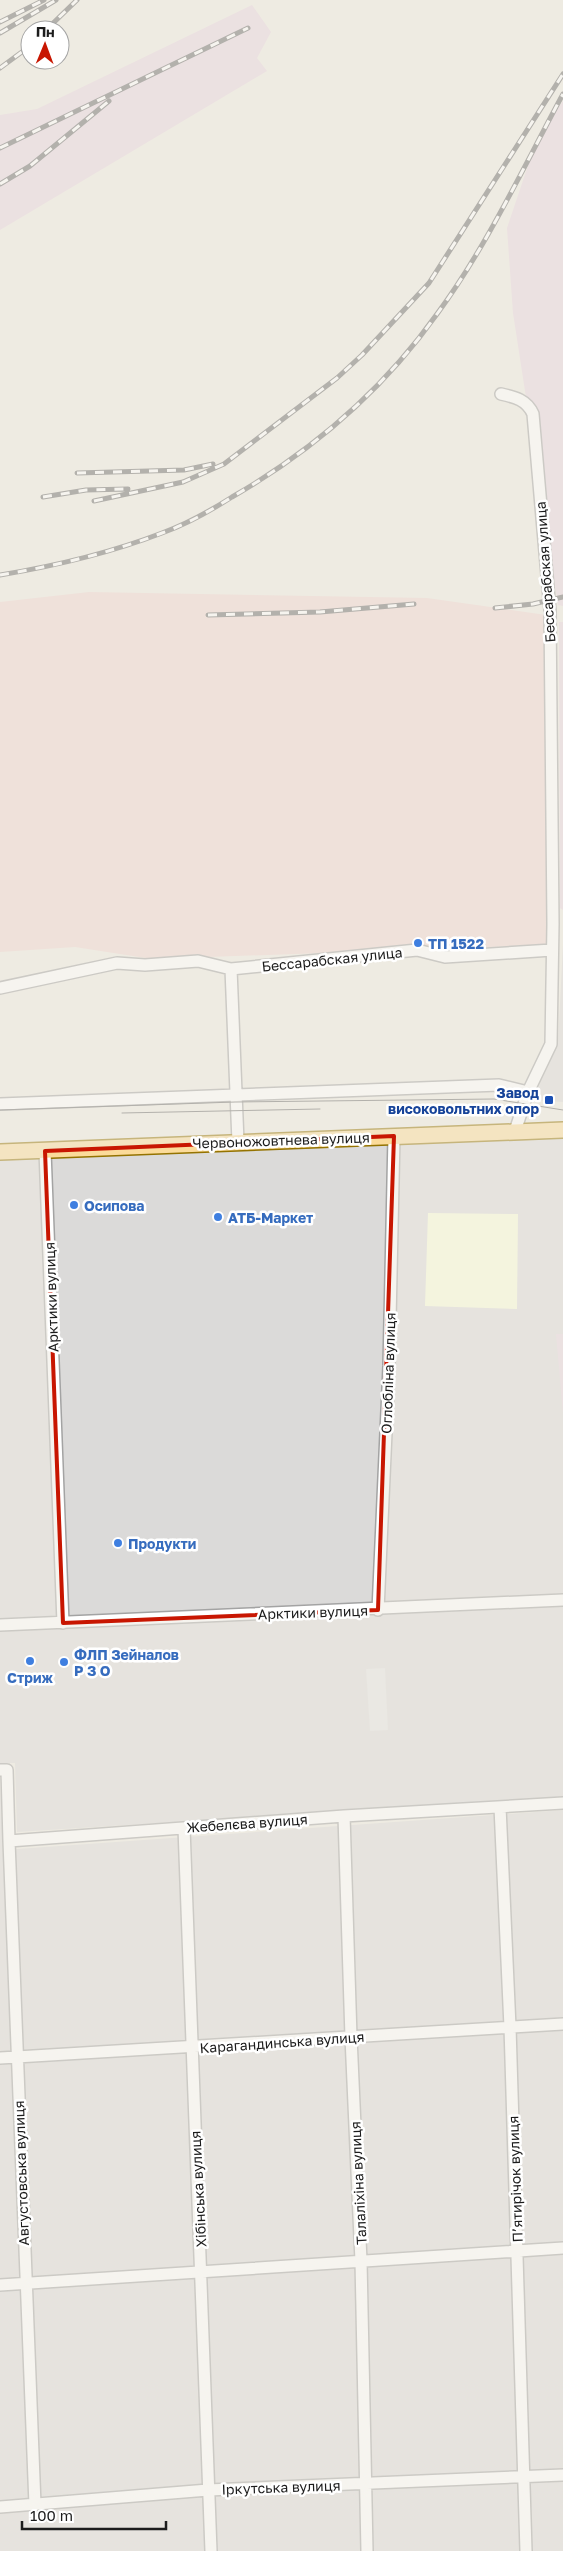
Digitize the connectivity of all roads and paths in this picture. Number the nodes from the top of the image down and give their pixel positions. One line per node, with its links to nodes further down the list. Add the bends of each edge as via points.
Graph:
1 (501, 394): 2 (street, Бессарабская улица, via 530,406 538,463 550,610)
2 (552, 950): 3 (street, Бессарабская улица, via 445,957 417,950); 5 (street, Бессарабская улица, via 551,1044)
3 (231, 969): 4 (street, Бессарабская улица, via 198,961 145,965 116,963); 6 (street)
4 (0, 988)
5 (528, 1092): 6 (street, via 499,1085); 9 (street, Бессарабская улица)
6 (235, 1096): 7 (street); 11 (street)
7 (0, 1104)
8 (563, 1130): 9 (main road, Червоножовтнева вулиця)
9 (515, 1131): 10 (main road, Червоножовтнева вулиця)
10 (394, 1136): 11 (main road, Червоножовтнева вулиця); 15 (street, Оглобліна вулиця)
11 (238, 1142): 12 (main road, Червоножовтнева вулиця)
12 (45, 1151): 13 (main road, Червоножовтнева вулиця); 16 (street, Арктики вулиця)
13 (0, 1152)
14 (563, 1600): 15 (street, Арктики вулиця)
15 (378, 1610): 16 (street, Арктики вулиця)
16 (63, 1623): 17 (street, Арктики вулиця)
17 (0, 1625)
18 (0, 1770): 23 (street, via 7,1770)
19 (563, 1803): 20 (street, Жебелєва вулиця)
20 (500, 1806): 21 (street, Жебелєва вулиця); 25 (street, П’ятирічок вулиця)
21 (344, 1816): 22 (street, Жебелєва вулиця); 26 (street, Талаліхіна вулиця)
22 (184, 1828): 23 (street, Жебелєва вулиця); 27 (street, Хібінська вулиця)
23 (9, 1841): 28 (street, Августовська вулиця)
24 (563, 2024): 25 (street, Карагандинська вулиця)
25 (510, 2027): 26 (street, Карагандинська вулиця); 31 (street, П’ятирічок вулиця)
26 (351, 2037): 27 (street, Карагандинська вулиця); 32 (street, Талаліхіна вулиця)
27 (191, 2048): 28 (street, Карагандинська вулиця); 33 (street, Хібінська вулиця)
28 (17, 2057): 29 (street, Карагандинська вулиця); 34 (street, Августовська вулиця)
29 (0, 2058)
30 (563, 2248): 31 (street)
31 (517, 2251): 32 (street); 37 (street, П’ятирічок вулиця)
32 (361, 2261): 33 (street); 38 (street, Талаліхіна вулиця)
33 (202, 2272): 34 (street); 39 (street, Хібінська вулиця)
34 (25, 2283): 35 (street); 40 (street, Августовська вулиця)
35 (0, 2285)
36 (563, 2475): 37 (street, Іркутська вулиця)
37 (523, 2478): 38 (street, Іркутська вулиця); 44 (street, П’ятирічок вулиця)
38 (365, 2484): 39 (street, Іркутська вулиця); 43 (street, Талаліхіна вулиця)
39 (208, 2490): 40 (street, Іркутська вулиця); 42 (street, Хібінська вулиця)
40 (35, 2505): 41 (street, Іркутська вулиця)
41 (0, 2508)
42 (211, 2551)
43 (367, 2551)
44 (526, 2551)

